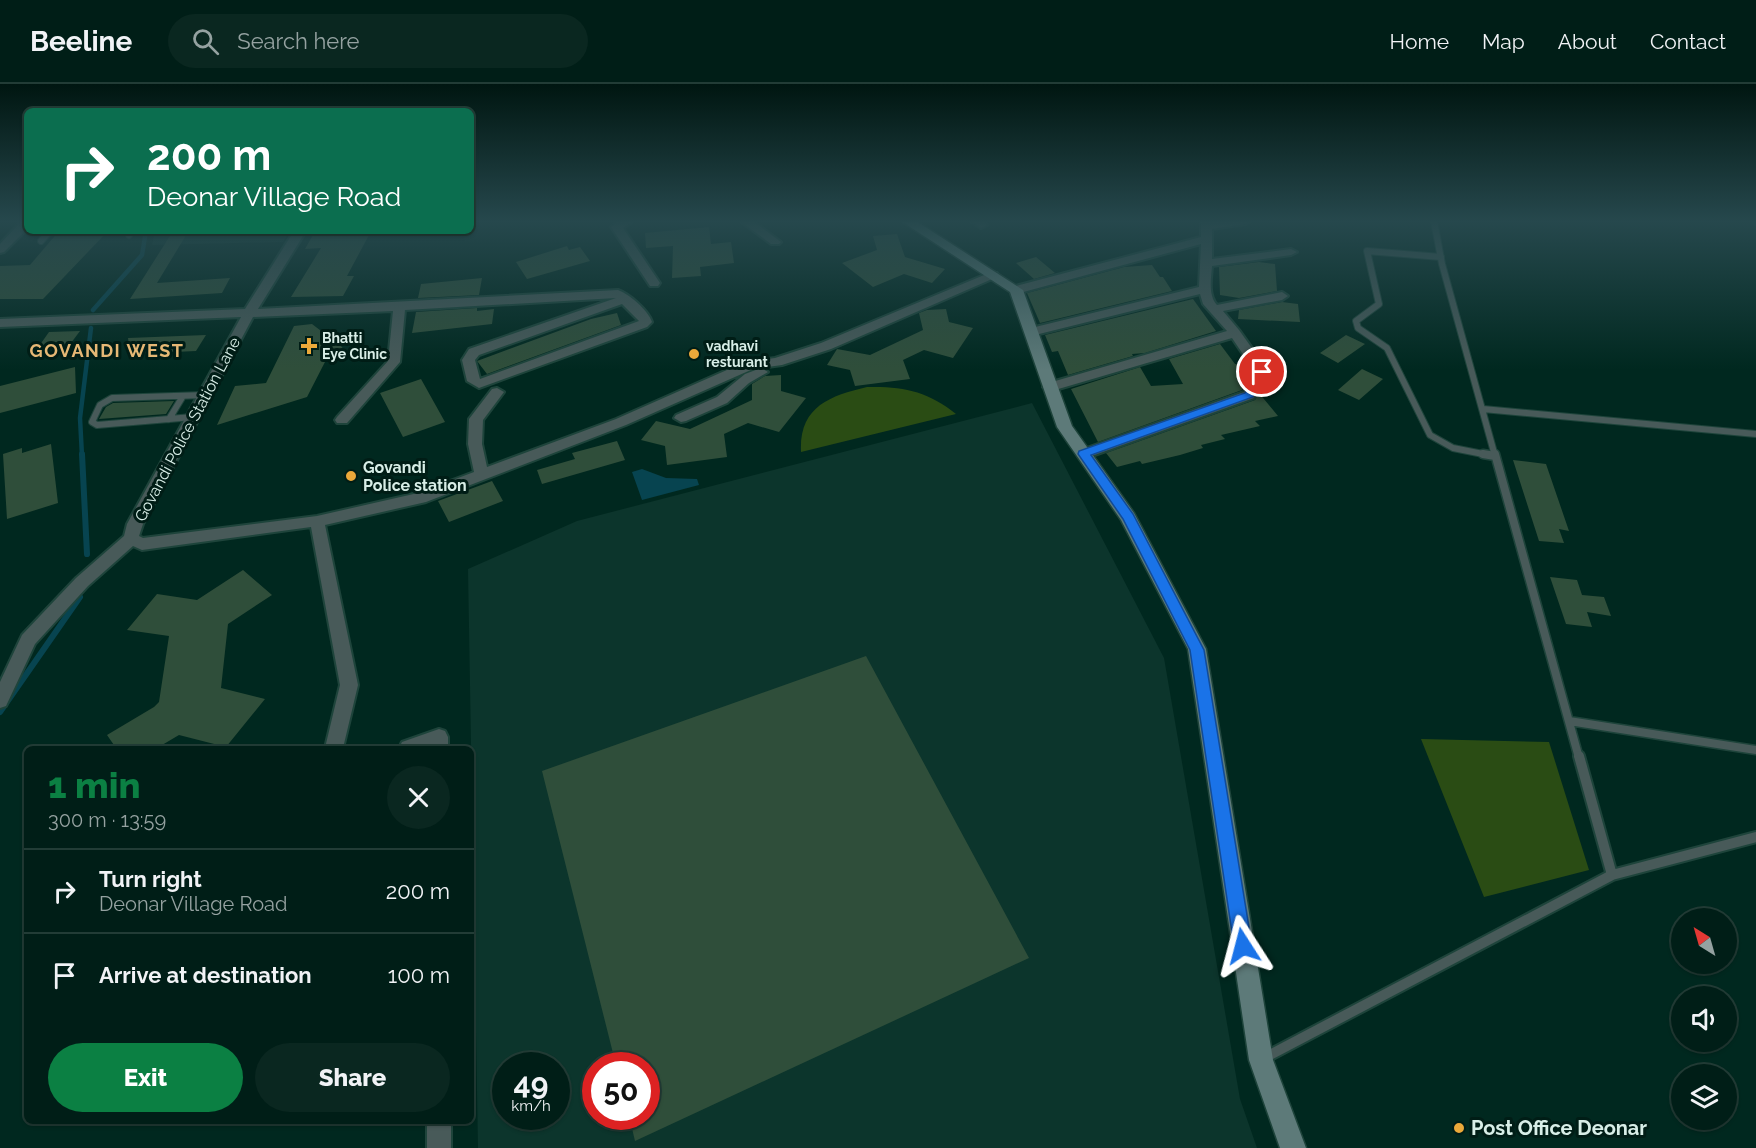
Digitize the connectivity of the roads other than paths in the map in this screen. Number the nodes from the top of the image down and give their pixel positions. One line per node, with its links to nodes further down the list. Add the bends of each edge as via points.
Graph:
1 (275, 271): 17 (street, Govandi Police Station Lane)
2 (646, 271): 9 (street)
3 (985, 271): 8 (main road)
4 (1077, 271): 11 (street)
5 (1206, 271): 10 (street)
6 (1371, 271): 34 (lane, via 1379,304 1356,321 1358,328 1387,348 1430,435 1456,450)
7 (1445, 271): 27 (lane)
8 (993, 276): 11 (main road); 22 (street)
9 (654, 283)
10 (1205, 289): 16 (street, via 1207,301); 20 (street)
11 (1016, 290): 20 (main road)
12 (1282, 296): 16 (street)
13 (565, 297): 14 (street, via 618,294); 15 (street); 18 (street)
14 (626, 299): 18 (street); 18 (street, via 646,322 485,383 474,381 468,360 474,352)
15 (399, 307): 17 (street); 31 (street, via 394,362)
16 (1215, 309): 21 (street)
17 (249, 313): 19 (street); 26 (street, Govandi Police Station Lane)
18 (561, 322)
19 (0, 323)
20 (1031, 332): 23 (main road)
21 (1235, 333): 23 (street); 33 (street, via 1262,372 1249,395)
22 (826, 346): 29 (street, via 807,362 753,374 721,400); 35 (street, Govandi Police Station Lane, via 777,362 750,365 621,422)
23 (1050, 387): 33 (main road, via 1065,427)
24 (497, 392): 35 (street, via 476,418 475,444)
25 (183, 396): 26 (lane); 30 (lane); 30 (lane, via 112,398 100,405 92,422 97,425)
26 (205, 396): 28 (street, Govandi Police Station Lane)
27 (1483, 409): 32 (lane); 34 (lane)
28 (193, 417): 30 (lane); 37 (street, Govandi Police Station Lane, via 135,524)
29 (681, 418)
30 (169, 419)
31 (342, 420)
32 (1756, 434)
33 (1084, 454): 46 (main road, via 1128,517 1197,650)
34 (1495, 456): 39 (lane)
35 (482, 475): 36 (street, Govandi Police Station Lane, via 421,498)
36 (317, 521): 37 (street, Govandi Police Station Lane, via 142,544); 40 (street, via 349,685)
37 (131, 539): 38 (street, via 82,582 28,640)
38 (0, 701)
39 (1569, 721): 43 (lane); 45 (lane)
40 (334, 746)
41 (414, 746): 42 (street, via 439,737)
42 (439, 746)
43 (1756, 750)
44 (1756, 837): 45 (lane)
45 (1612, 875): 46 (lane)
46 (1261, 1060): 49 (main road)
47 (439, 1124): 48 (street)
48 (439, 1148)
49 (1293, 1148)

